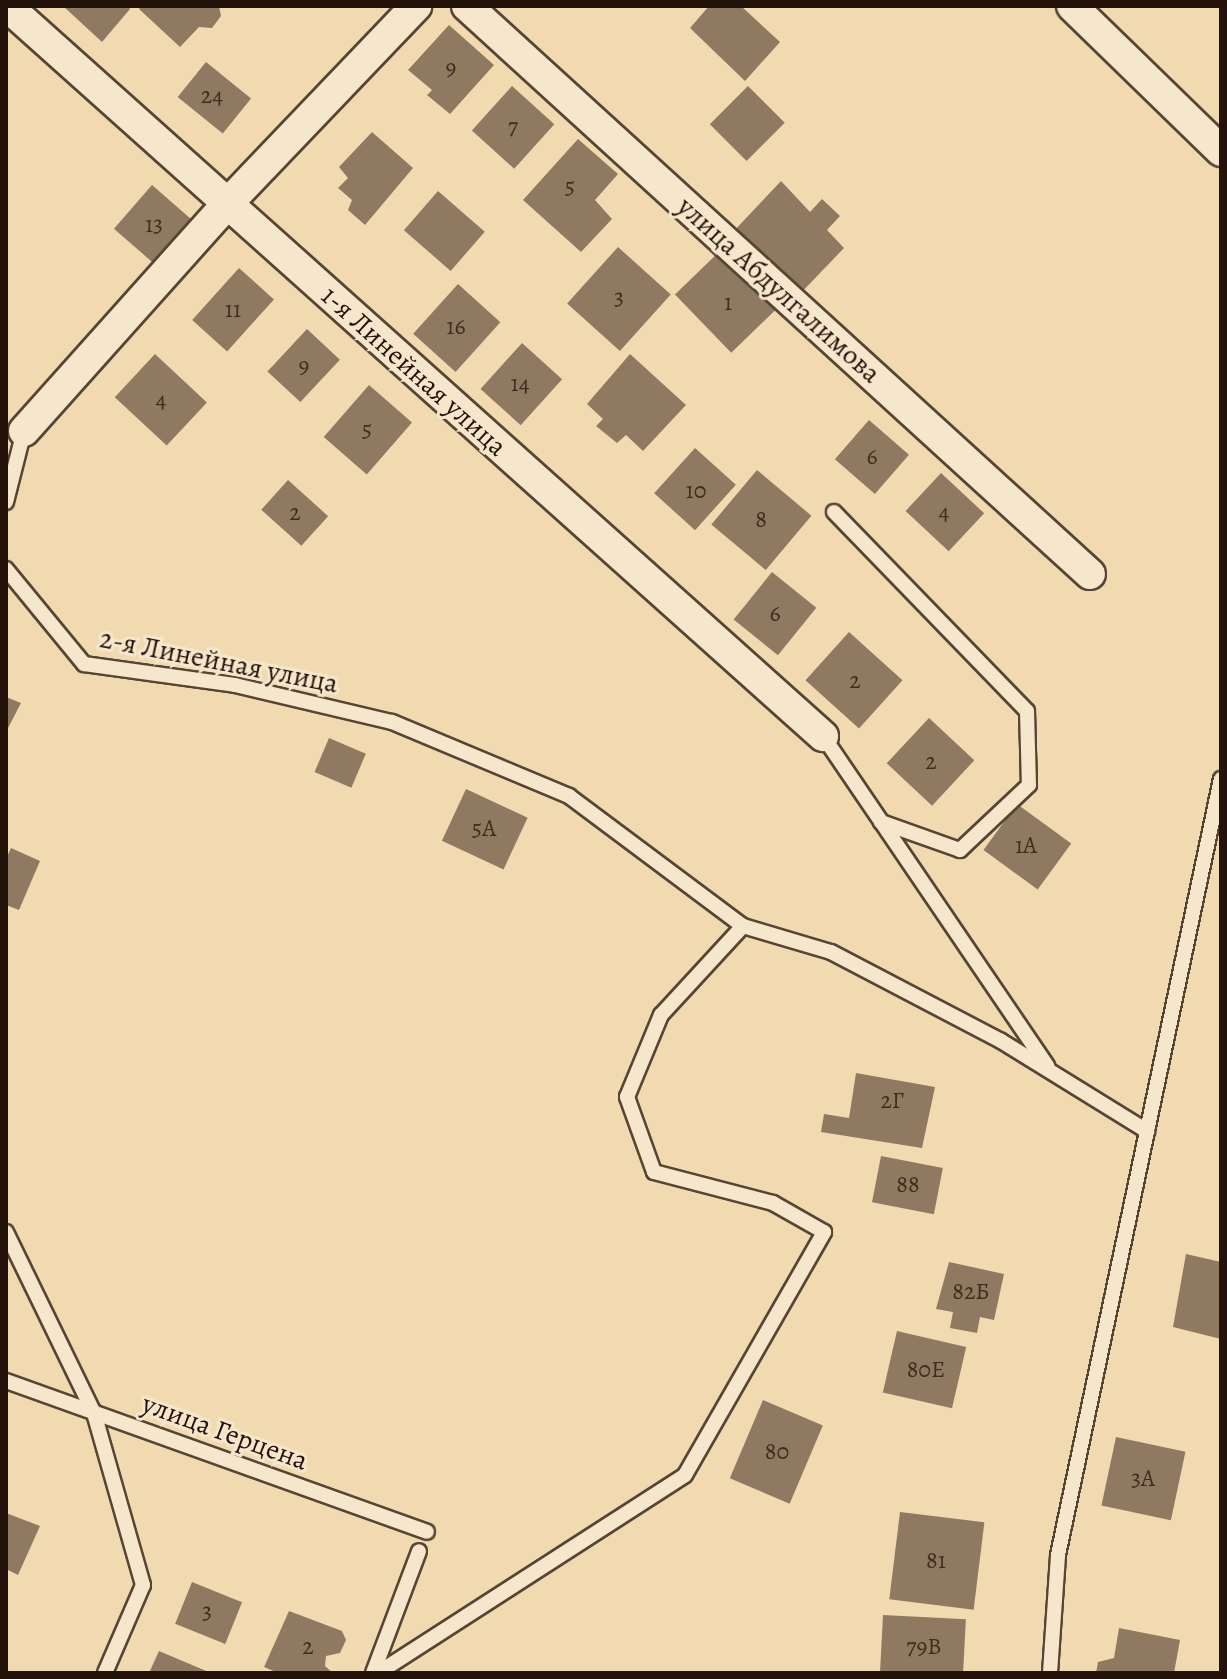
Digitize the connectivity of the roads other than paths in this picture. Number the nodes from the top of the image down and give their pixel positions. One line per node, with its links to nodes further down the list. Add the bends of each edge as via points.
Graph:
1 (7, 6): 6 (street, 1-я Линейная улица)
2 (416, 6): 6 (street)
3 (467, 6): 11 (street, улица Абдулгалимова)
4 (1072, 6): 5 (street)
5 (1221, 151)
6 (227, 204): 7 (street); 12 (street, 1-я Линейная улица)
7 (24, 431): 8 (lane)
8 (6, 502)
9 (834, 512): 14 (lane, via 1027,711 1029,785 960,850)
10 (6, 569): 15 (lane, 2-я Линейная улица, via 84,664 235,685 392,722 569,796)
11 (1090, 574)
12 (823, 736): 14 (lane)
13 (1221, 779): 17 (lane)
14 (881, 822): 16 (lane)
15 (743, 926): 16 (lane, via 831,952); 24 (lane, via 661,1015 627,1097 654,1172 773,1203 824,1232 685,1475)
16 (1052, 1072): 17 (lane)
17 (1147, 1131): 25 (lane, via 1058,1555)
18 (6, 1232): 20 (lane)
19 (6, 1381): 20 (lane, улица Герцена)
20 (94, 1413): 21 (lane, улица Герцена); 23 (lane, via 143,1585)
21 (427, 1532)
22 (419, 1551): 24 (lane)
23 (105, 1673)
24 (375, 1673)
25 (1050, 1673)

